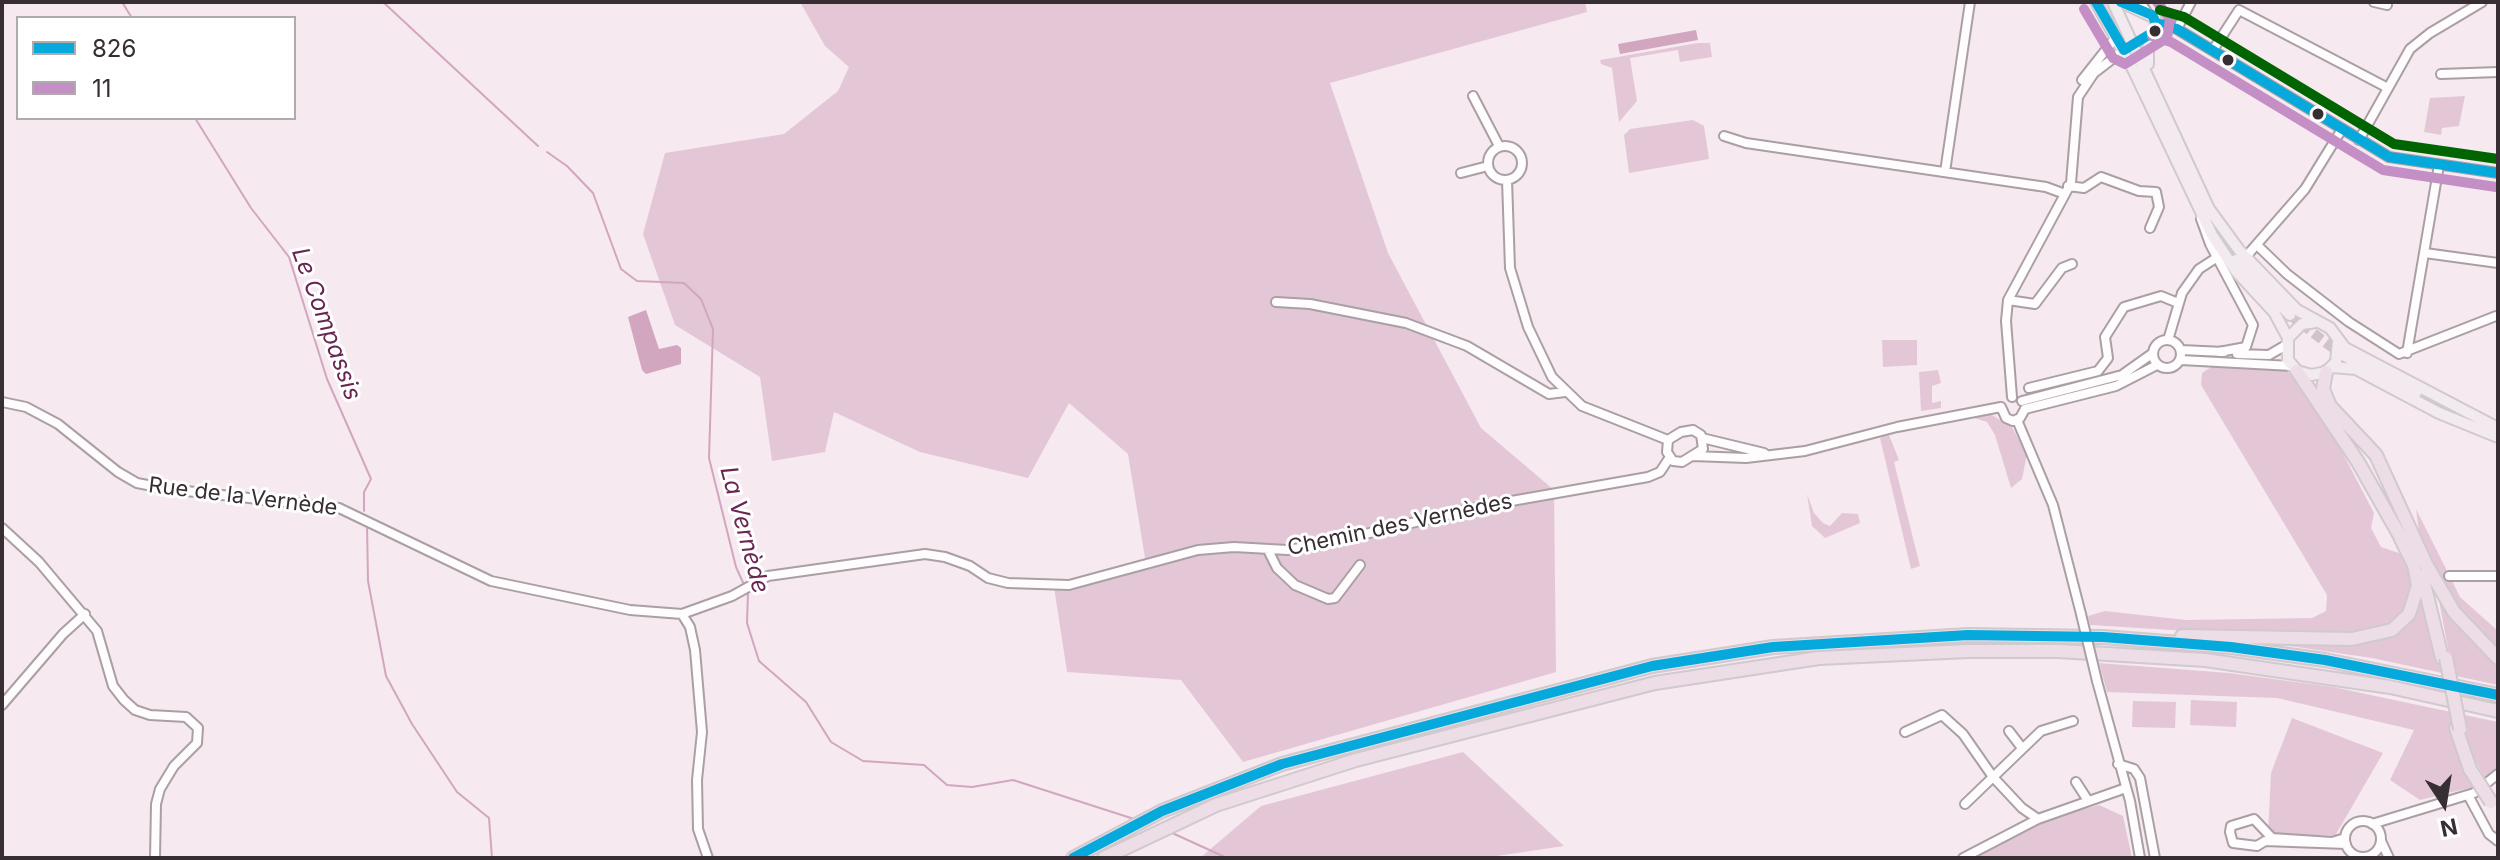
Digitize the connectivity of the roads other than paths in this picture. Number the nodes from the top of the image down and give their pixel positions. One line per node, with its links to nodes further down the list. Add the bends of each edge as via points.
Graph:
1 (1970, 2): 28 (street)
2 (2096, 2): 13 (main road)
3 (2113, 2): 10 (main road)
4 (2121, 2): 9 (main road)
5 (2191, 2): 12 (street)
6 (2374, 2): 8 (street)
7 (2482, 2): 20 (street, via 2410,49)
8 (2387, 5)
9 (2143, 9): 10 (main road); 11 (main road)
10 (2126, 27): 13 (main road); 14 (main road)
11 (2155, 27): 12 (street); 14 (main road); 18 (main road, via 2148,48)
12 (2177, 29): 16 (street)
13 (2116, 37): 15 (main road); 32 (street, via 2098,56 2072,103)
14 (2135, 43): 15 (main road); 18 (main road)
15 (2124, 50): 32 (street, via 2094,73 2078,97 2073,172); 33 (main road)
16 (2213, 50): 20 (street, via 2239,10); 22 (street)
17 (2498, 72): 19 (street)
18 (2150, 74): 44 (main road, via 2217,221 2257,270)
19 (2441, 74)
20 (2388, 88): 24 (street)
21 (1473, 96): 25 (street)
22 (2342, 129): 24 (street); 50 (street, via 2305,189 2254,249 2349,322 2399,354)
23 (1724, 136): 28 (street)
24 (2359, 140): 26 (street, via 2389,157)
25 (1499, 146): 27 (street); 31 (street, via 1516,149 1522,159 1517,175)
26 (2439, 165): 30 (street); 35 (street)
27 (1488, 166): 29 (street); 31 (street, via 1496,177)
28 (1945, 172): 32 (street)
29 (1461, 173)
30 (2498, 173)
31 (1507, 180): 57 (street, via 1507,238 1517,296 1541,355)
32 (2066, 190): 34 (street, via 2084,188 2101,177 2156,192 2159,207); 39 (street)
33 (2199, 210): 42 (main road, via 2235,260); 47 (main road, via 2221,250 2274,312); 48 (street, via 2210,244 2253,325 2252,339 2242,350)
34 (2150, 228)
35 (2425, 253): 37 (street); 50 (street)
36 (2213, 260): 41 (street, via 2199,269)
37 (2498, 263)
38 (2072, 264): 39 (street, via 2062,268 2035,304)
39 (2008, 300): 58 (street)
40 (1276, 302): 57 (street, via 1406,323 1467,346 1549,394)
41 (2178, 303): 45 (street); 56 (street, via 2161,296 2124,307 2105,337 2108,358 2098,371)
42 (2290, 315)
43 (2497, 316): 50 (street)
44 (2316, 322): 46 (main road, via 2330,328); 47 (main road, via 2302,324)
45 (2168, 340): 49 (street, via 2156,345); 51 (street)
46 (2338, 341): 55 (main road, via 2339,355); 63 (main road)
47 (2287, 342): 48 (street, via 2269,355); 54 (main road)
48 (2219, 352): 51 (street)
49 (2153, 353): 53 (street); 60 (street, via 2122,375)
50 (2407, 353)
51 (2181, 355): 53 (street, via 2171,368); 54 (street)
52 (2345, 356): 63 (main road)
53 (2157, 365): 60 (street, via 2116,386)
54 (2294, 368): 55 (main road, via 2311,375); 70 (highway, via 2358,462)
55 (2329, 369): 63 (main road, via 2356,369 2439,413); 71 (highway, via 2325,397 2376,455)
56 (2029, 388)
57 (1565, 392): 65 (street, via 1598,414)
58 (2012, 397): 60 (street); 61 (street)
59 (2, 402): 77 (street, Rue de la Vernède, via 58,424 137,483 339,508 491,581 630,610)
60 (2024, 405): 62 (street)
61 (2001, 407): 62 (street, via 2006,418); 66 (street)
62 (2017, 420): 88 (street, bridge, via 2064,543)
63 (2495, 432)
64 (1702, 438): 65 (street, via 1689,429); 66 (street); 67 (street, via 1703,449)
65 (1668, 440): 68 (street)
66 (1768, 455): 67 (street)
67 (1693, 456): 68 (street, via 1682,462)
68 (1670, 457): 72 (street, Chemin des Vernèdes, via 1660,472 1648,477 1483,506 1319,545)
69 (2, 528): 76 (street)
70 (2401, 539): 78 (highway, via 2414,565 2417,595 2402,623 2379,635); 79 (highway, via 2419,568)
71 (2417, 544): 79 (highway); 80 (highway, via 2454,612)
72 (1268, 550): 73 (street, via 1295,585 1328,599 1335,598); 77 (street, Chemin des Vernèdes, via 1198,550 1069,585 1008,583 925,554 768,576)
73 (1360, 565)
74 (2449, 576): 75 (street)
75 (2498, 576)
76 (85, 614): 82 (street); 104 (street, via 102,639 113,686 124,700 150,715 186,717 198,728 197,743 160,789)
77 (682, 614): 105 (street, via 695,650 702,732 698,829)
78 (2103, 637): 81 (highway, via 2325,660); 106 (highway, via 1907,637 1773,647 1681,661 1350,744 1162,811)
79 (2444, 658): 96 (highway, bridge, via 2472,769)
80 (2498, 658)
81 (2498, 695)
82 (2, 705)
83 (2498, 711): 107 (highway, via 2390,687 2205,660 2028,651 1819,658 1708,672 1596,697 1285,780)
84 (2073, 721): 87 (street, via 2041,731)
85 (2009, 731): 87 (street)
86 (1905, 732): 90 (street, via 1942,715 1963,734)
87 (2022, 748): 90 (street)
88 (2118, 764): 92 (street); 110 (street, via 2134,769 2140,778)
89 (2498, 774): 93 (street)
90 (1993, 777): 95 (street); 98 (street)
91 (2076, 782): 94 (street)
92 (2126, 788): 94 (street); 109 (street)
93 (2468, 795): 97 (street); 101 (street)
94 (2087, 799): 98 (street)
95 (1965, 804)
96 (2495, 805)
97 (2395, 818): 99 (street); 100 (street)
98 (2038, 819): 108 (street)
99 (2372, 824): 100 (street); 102 (street, via 2353,824)
100 (2381, 840): 103 (street); 111 (street)
101 (2498, 841)
102 (2348, 848): 102 (street, via 2272,838 2254,819 2231,826 2230,832 2233,843); 103 (street)
103 (2365, 856): 111 (street)
104 (155, 858)
105 (708, 858)
106 (1073, 858)
107 (1104, 858)
108 (1963, 858)
109 (2140, 858)
110 (2155, 858)
111 (2387, 858)

